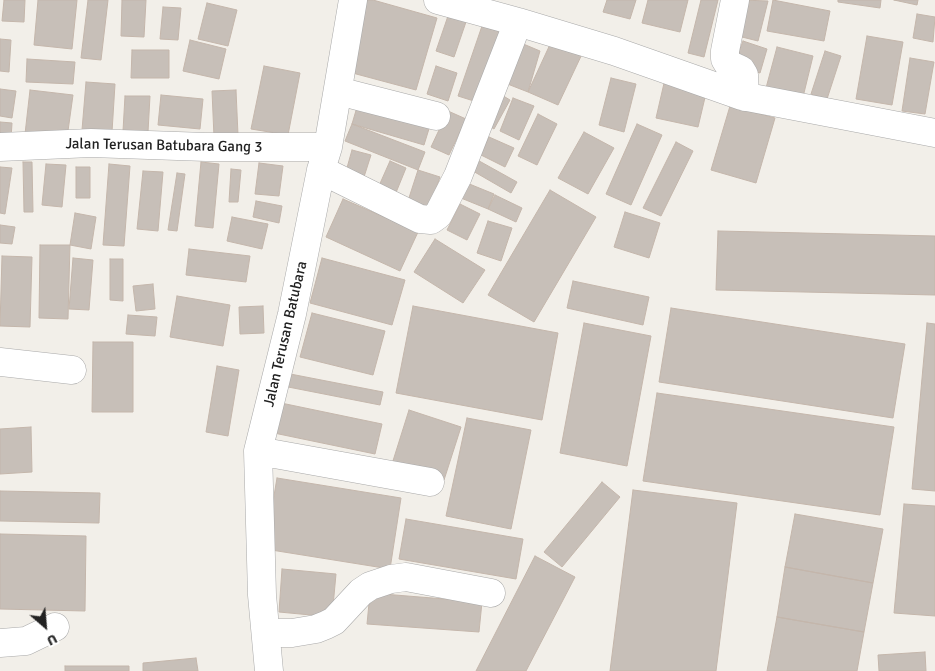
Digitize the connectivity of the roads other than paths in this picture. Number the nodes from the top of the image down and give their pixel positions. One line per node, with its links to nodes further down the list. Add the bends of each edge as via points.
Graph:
1 (353, 0): 5 (street, Jalan Terusan Batubara)
2 (438, 0): 4 (street)
3 (735, 0): 6 (street, via 725,59 741,70)
4 (518, 22): 6 (street, via 614,51); 10 (street, via 458,176 438,215 430,220 420,218)
5 (338, 91): 7 (street); 10 (street, Jalan Terusan Batubara)
6 (745, 97): 8 (street)
7 (436, 116)
8 (935, 134)
9 (0, 147): 10 (street, Jalan Terusan Batubara Gang 3, via 91,142 206,147)
10 (324, 159): 13 (street, Jalan Terusan Batubara, via 292,314)
11 (0, 362): 12 (street)
12 (72, 370)
13 (258, 451): 14 (street); 17 (street, Jalan Terusan Batubara)
14 (430, 482)
15 (491, 593): 17 (street, via 406,576 370,586 326,625 292,633)
16 (55, 627): 18 (street, via 26,641)
17 (266, 633): 19 (street, Jalan Terusan Batubara)
18 (0, 643)
19 (269, 671)

